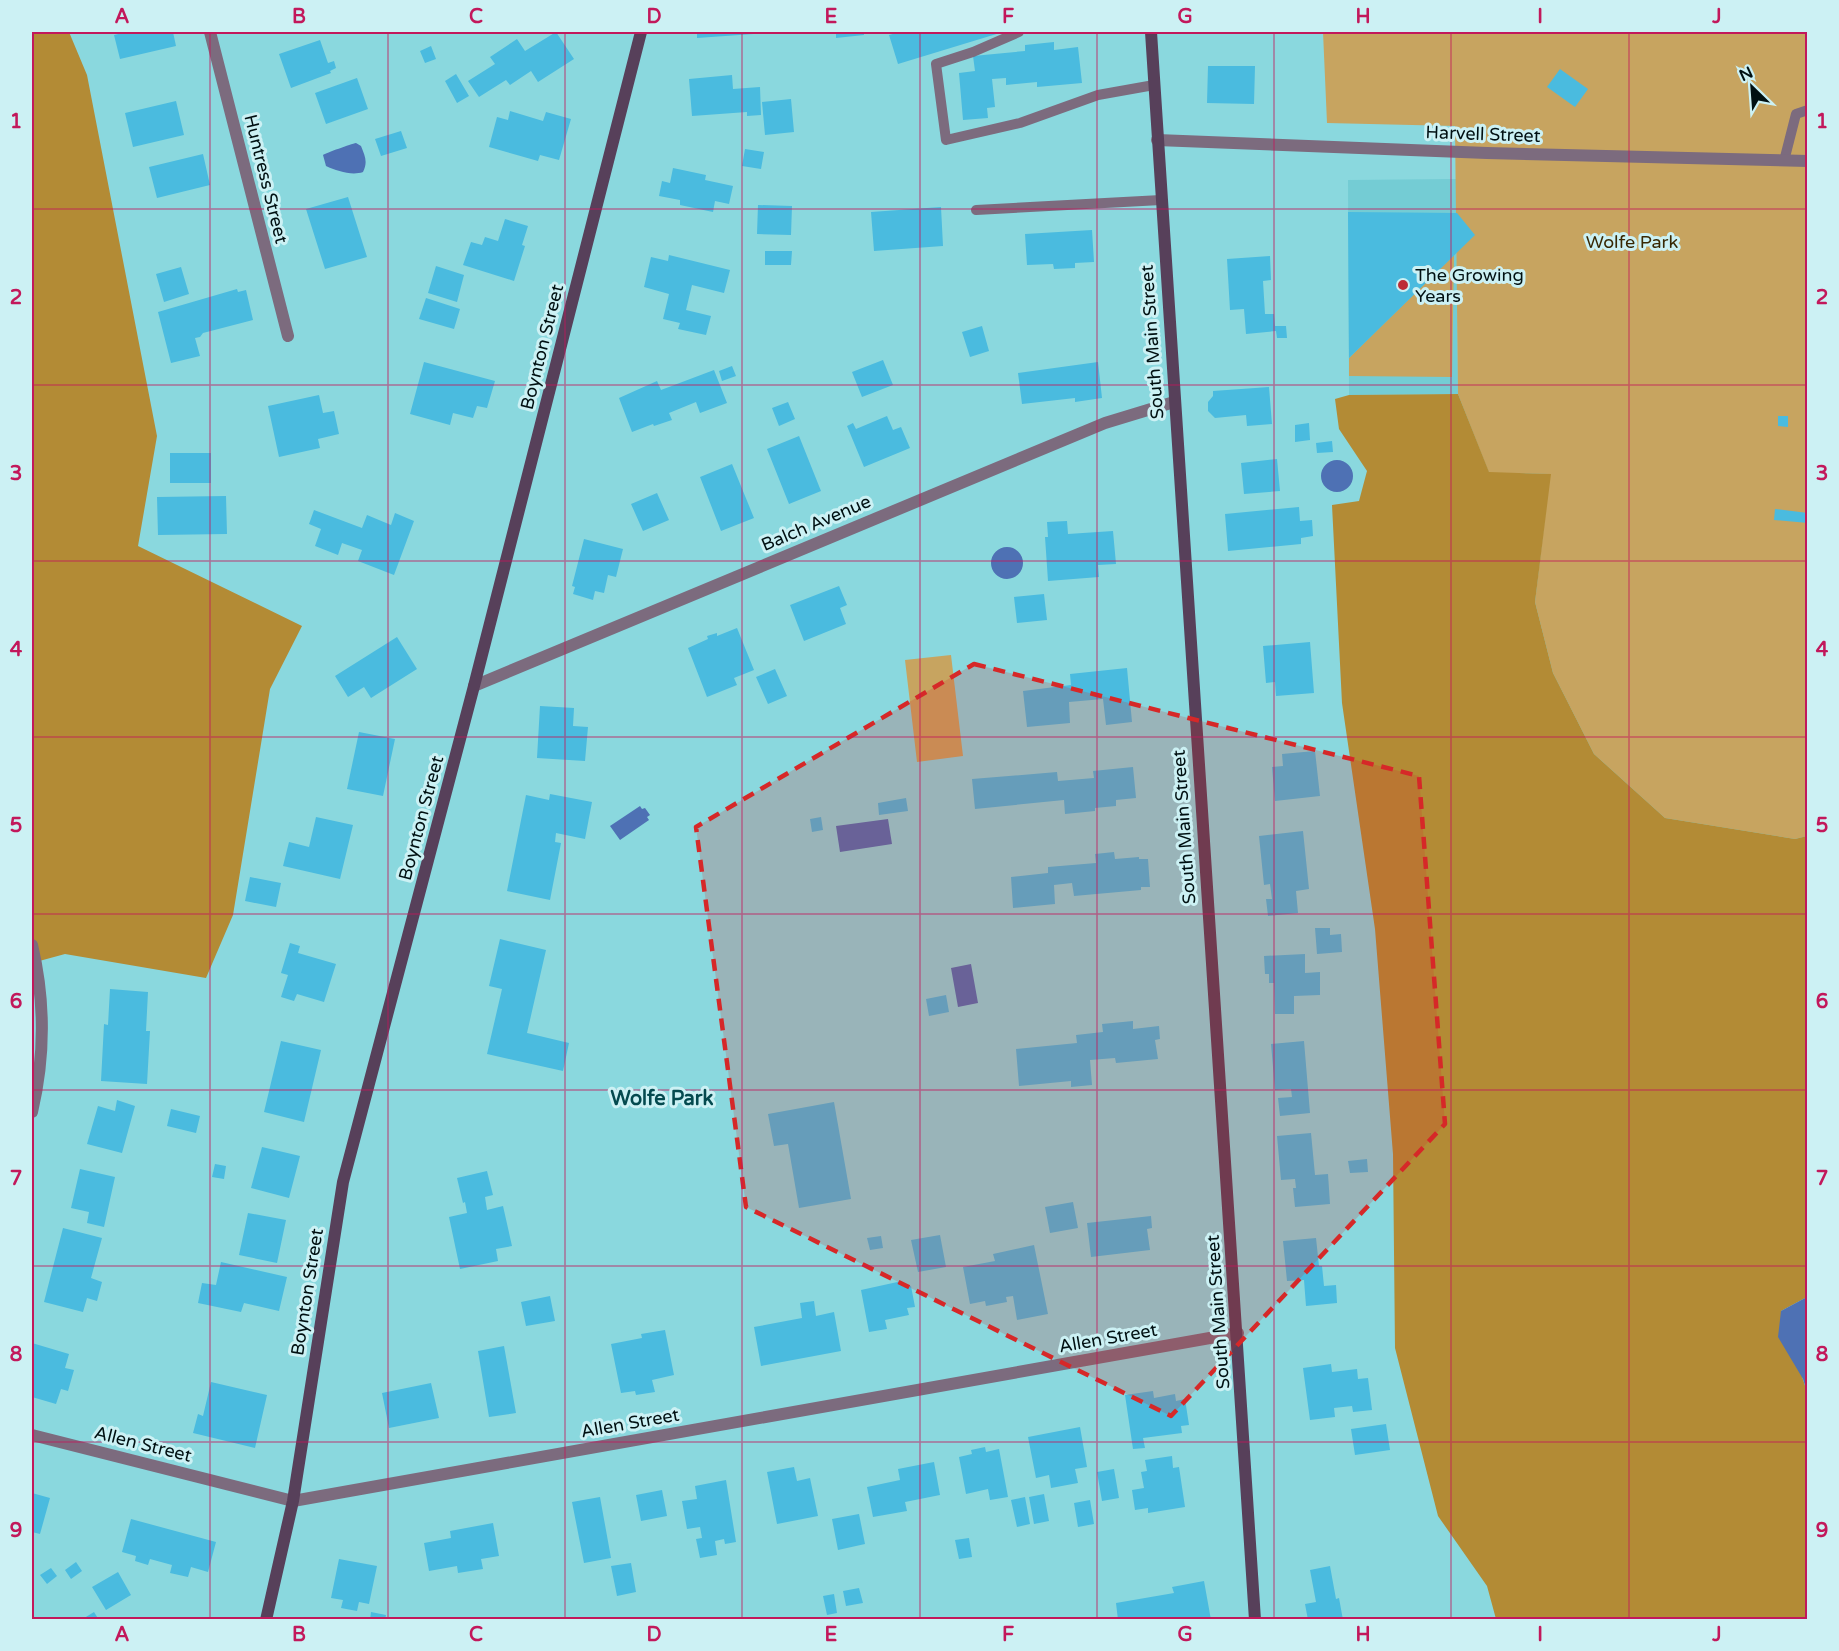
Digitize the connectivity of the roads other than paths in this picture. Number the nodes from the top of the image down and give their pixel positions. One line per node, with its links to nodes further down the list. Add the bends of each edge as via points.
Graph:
1 (210, 32): 12 (street, Huntress Street)
2 (641, 32): 14 (street, Boynton Street)
3 (1019, 32): 5 (lane, via 936,64 946,140 1020,123 1098,95)
4 (1151, 32): 5 (street, South Main Street)
5 (1154, 85): 7 (street, South Main Street)
6 (1808, 110): 8 (lane, via 1796,114)
7 (1157, 140): 8 (street, Harvell Street); 10 (street, South Main Street)
8 (1784, 161): 9 (street, Harvell Street)
9 (1808, 161)
10 (1161, 200): 11 (lane); 13 (street, South Main Street)
11 (976, 210)
12 (288, 336)
13 (1174, 402): 14 (street, Balch Avenue, via 1105,423); 17 (street, South Main Street)
14 (474, 686): 19 (street, Boynton Street, via 343,1182)
15 (32, 945): 16 (street, via 42,1050)
16 (32, 1112)
17 (1238, 1333): 19 (street, Allen Street); 21 (street, South Main Street)
18 (32, 1435): 19 (street, Allen Street)
19 (293, 1501): 20 (street, Boynton Street)
20 (266, 1620)
21 (1255, 1620)

